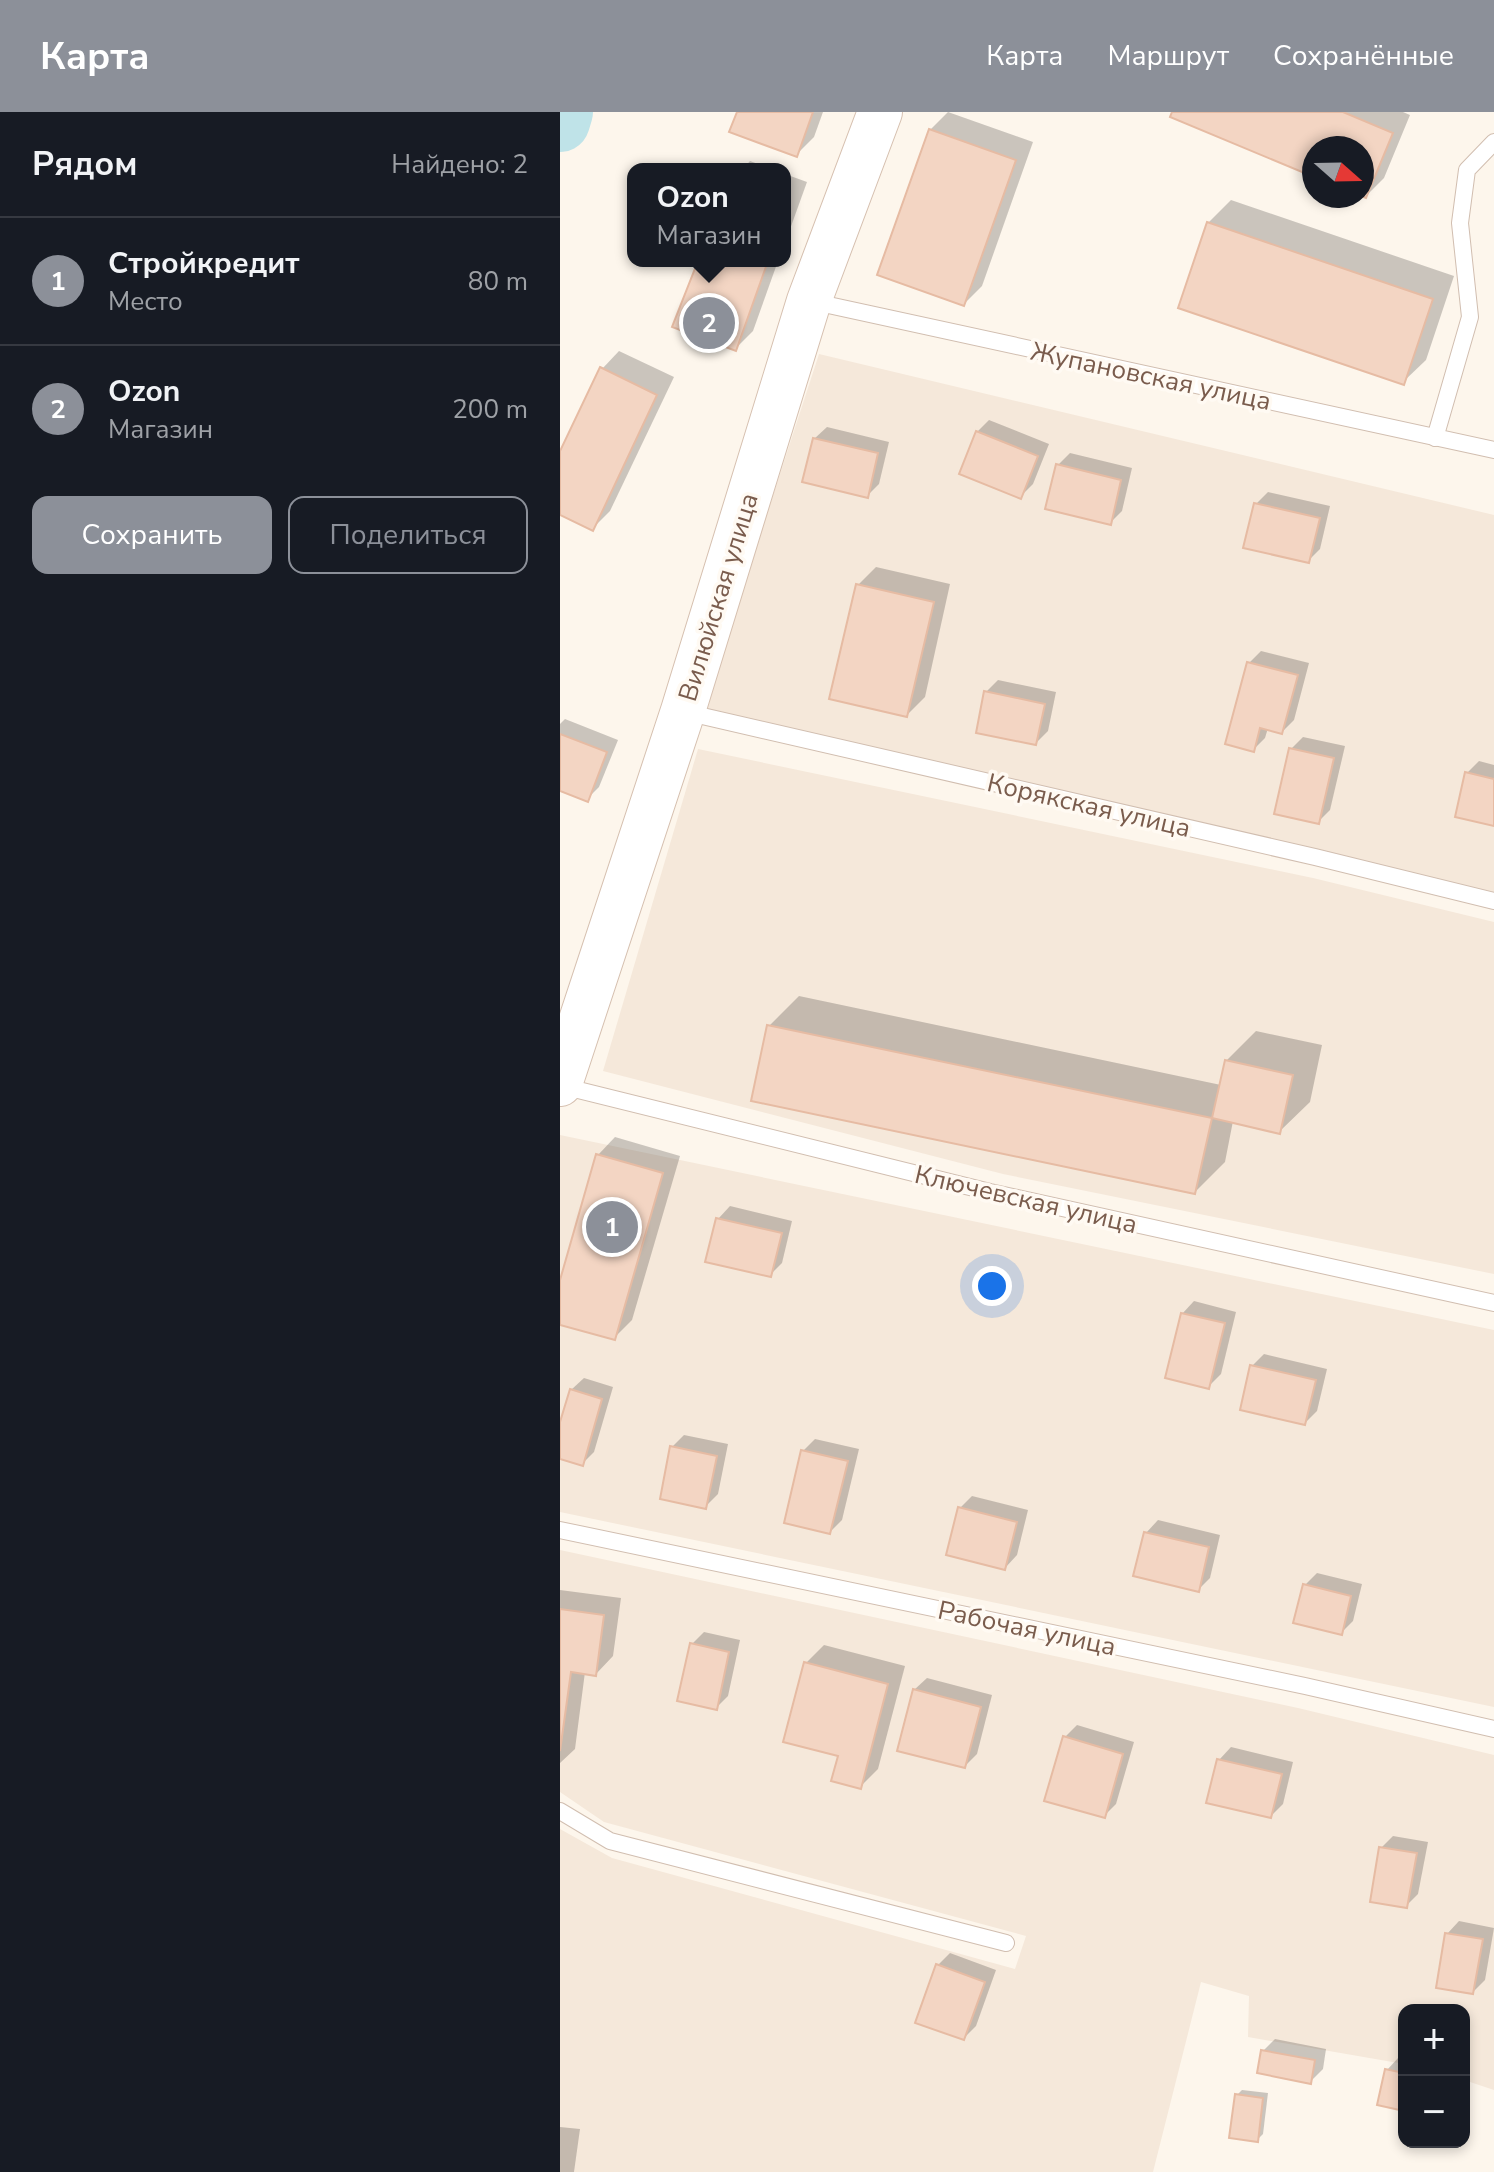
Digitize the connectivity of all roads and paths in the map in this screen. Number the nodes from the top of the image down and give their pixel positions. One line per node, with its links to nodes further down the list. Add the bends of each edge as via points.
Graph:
1 (880, 112): 3 (street, Вилюйская улица)
2 (1494, 142): 4 (lane, via 1467,170 1460,223 1470,317)
3 (809, 301): 4 (lane, Жупановская улица); 6 (street, Вилюйская улица)
4 (1435, 438): 5 (lane, Жупановская улица)
5 (1494, 450)
6 (683, 711): 7 (lane, Корякская улица); 8 (street, Вилюйская улица)
7 (1494, 901)
8 (560, 1085): 9 (lane, Ключевская улица, via 990,1192)
9 (1494, 1303)
10 (560, 1530): 11 (lane, Рабочая улица)
11 (1494, 1729)
12 (560, 1811): 13 (lane, via 610,1841)
13 (1006, 1943)

